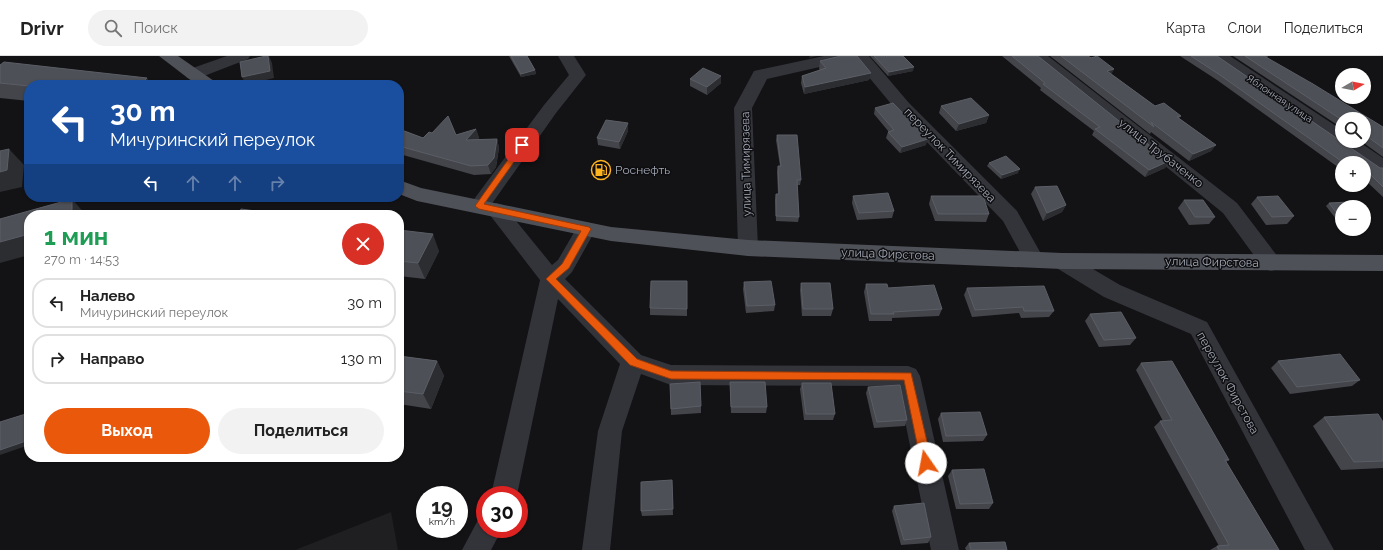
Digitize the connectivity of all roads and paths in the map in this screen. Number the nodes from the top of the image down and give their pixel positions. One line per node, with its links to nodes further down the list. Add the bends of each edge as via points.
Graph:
1 (167, 56): 8 (main road)
2 (242, 56): 8 (street)
3 (566, 56): 14 (street, via 578,75 541,121)
4 (846, 56): 16 (street, улица Тимирязева, via 760,75 744,108)
5 (860, 56): 17 (street, переулок Тимирязева, via 903,107 1010,216)
6 (1038, 56): 19 (street, улица Трубаченко, via 1230,208)
7 (1219, 56): 10 (street, Яблонная улица)
8 (193, 74): 9 (main road)
9 (201, 80)
10 (1335, 134)
11 (1355, 148): 12 (street)
12 (1383, 167)
13 (404, 189): 14 (main road, улица Фирстова, via 417,194)
14 (487, 208): 15 (main road, улица Фирстова); 21 (street)
15 (586, 229): 16 (main road, улица Фирстова, via 611,234); 21 (street, via 566,266)
16 (748, 248): 17 (main road, улица Фирстова)
17 (1034, 259): 18 (main road, улица Фирстова)
18 (1062, 261): 19 (main road, улица Фирстова); 28 (street, переулок Фирстова, via 1112,291 1200,328)
19 (1271, 263): 20 (main road, улица Фирстова)
20 (1383, 263)
21 (551, 279): 22 (street); 23 (street)
22 (633, 362): 26 (street, via 610,431); 27 (street, via 671,375 908,376)
23 (506, 486)
24 (483, 538): 25 (street)
25 (476, 550)
26 (596, 550)
27 (945, 550)
28 (1320, 550)

